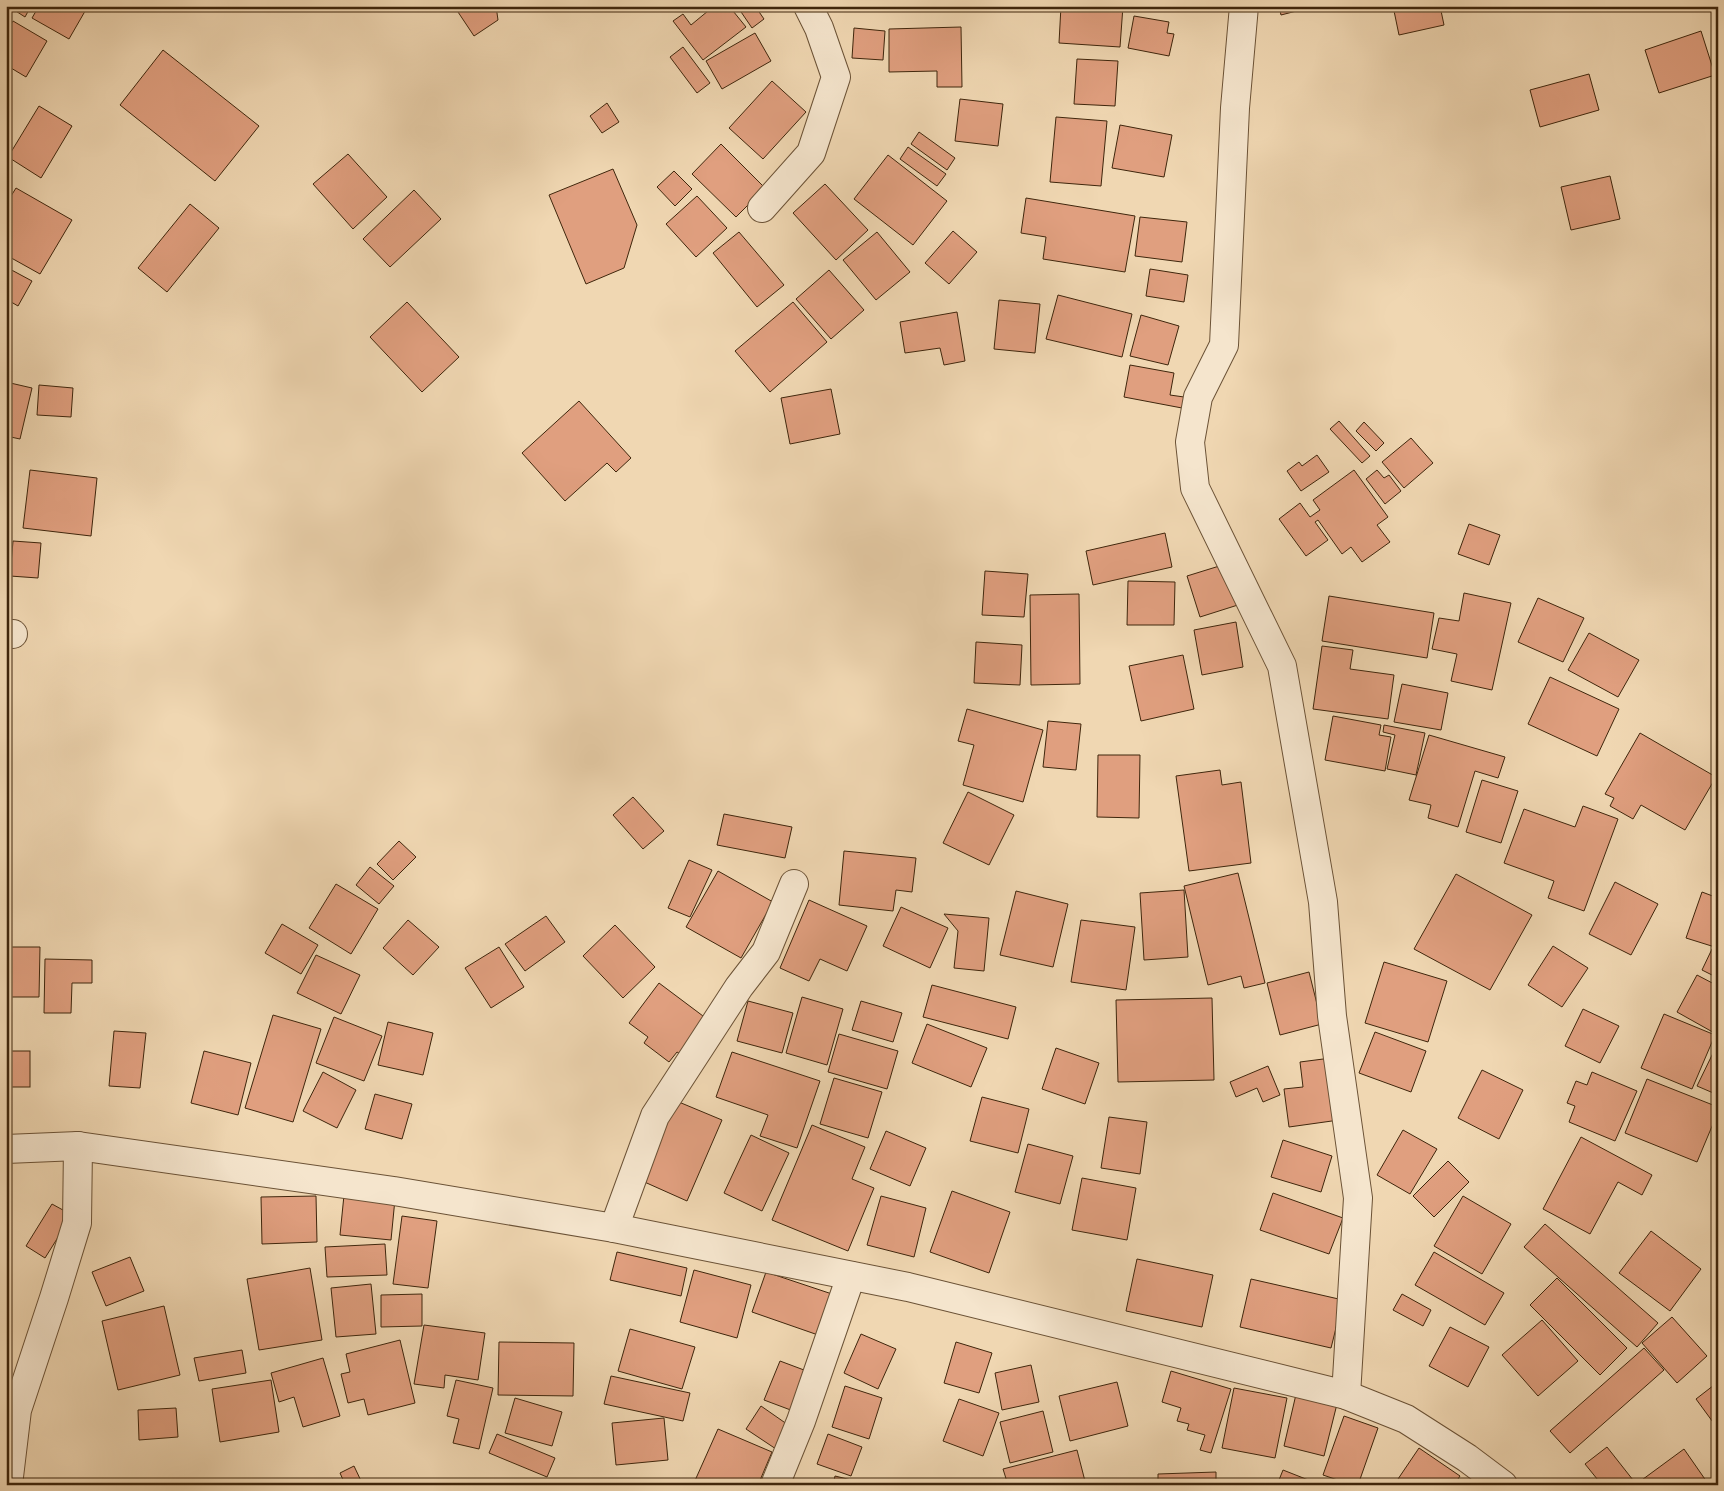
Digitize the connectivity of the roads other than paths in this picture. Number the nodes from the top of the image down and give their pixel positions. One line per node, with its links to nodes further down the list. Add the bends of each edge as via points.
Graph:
1 (808, 6): 3 (street, via 836,76 811,153)
2 (1244, 6): 9 (street, via 1235,108 1224,345 1198,396 1190,442 1195,488 1282,666 1323,902 1332,1016 1358,1198)
3 (762, 208)
4 (794, 884): 7 (street, via 766,952 654,1116)
5 (78, 1146): 6 (street); 7 (street, via 394,1191); 10 (street, via 77,1223 17,1410)
6 (6, 1149)
7 (614, 1228): 8 (street)
8 (851, 1276): 9 (street, via 908,1287); 11 (street, via 801,1421)
9 (1346, 1395): 12 (street, via 1406,1419)
10 (8, 1485)
11 (775, 1485)
12 (1503, 1485)

